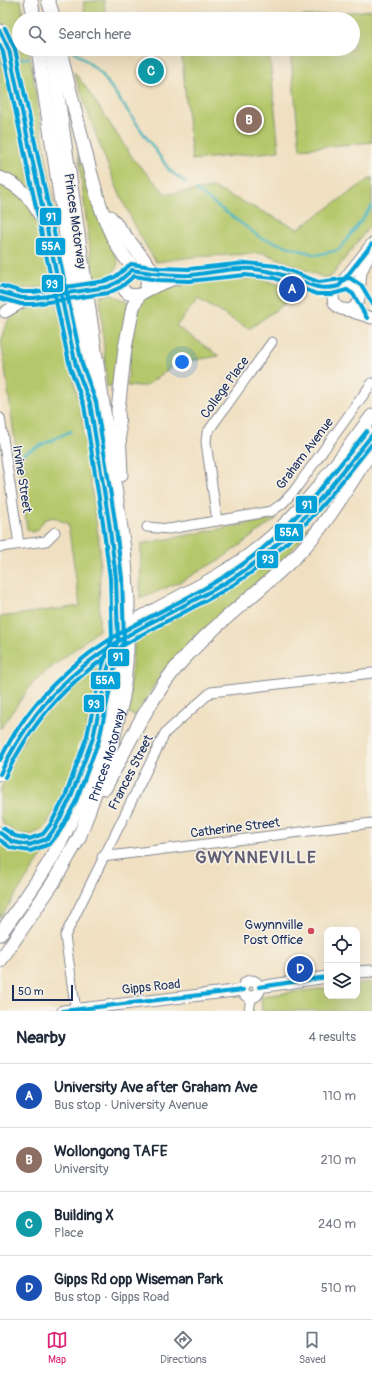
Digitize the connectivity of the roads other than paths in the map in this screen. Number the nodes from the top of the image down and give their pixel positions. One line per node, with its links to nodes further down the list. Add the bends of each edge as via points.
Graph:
1 (31, 0): 4 (highway)
2 (44, 0): 5 (highway)
3 (48, 0): 6 (highway)
4 (33, 12)
5 (45, 12)
6 (52, 12)
7 (0, 31): 13 (highway, via 9,50)
8 (39, 56): 31 (highway, Princes Motorway)
9 (52, 56): 41 (highway, Princes Motorway)
10 (62, 56): 12 (highway)
11 (0, 178): 13 (highway, via 15,184 27,195)
12 (97, 191): 16 (highway, via 107,224 121,254); 17 (highway, via 114,224)
13 (47, 227): 31 (highway, via 76,366)
14 (372, 244): 20 (main road)
15 (372, 249): 24 (main road, via 361,272)
16 (134, 272): 17 (main road); 21 (main road); 23 (main road, via 122,285); 23 (main road, via 147,281 145,291)
17 (158, 274): 18 (main road)
18 (189, 275): 19 (main road, via 225,270 253,270 287,276); 23 (main road)
19 (309, 285): 20 (main road, via 322,288); 26 (main road)
20 (338, 286): 24 (main road, via 352,285); 26 (main road, via 333,298)
21 (107, 287): 23 (main road); 25 (main road, bridge)
22 (0, 292): 25 (main road, via 22,298); 27 (main road, via 7,300)
23 (136, 294): 41 (highway, via 124,348 118,410)
24 (359, 295): 26 (main road, via 354,307); 28 (main road)
25 (39, 298): 27 (main road, via 17,304)
26 (341, 308): 28 (main road)
27 (3, 314)
28 (372, 317)
29 (272, 342): 36 (street, College Place, via 207,433 206,442)
30 (372, 383): 36 (street, Graham Avenue, via 283,503 272,510)
31 (90, 403): 43 (highway, Princes Motorway, via 116,578)
32 (372, 416): 42 (highway, via 311,497 272,537 221,574)
33 (0, 418): 39 (street, Irvine Street)
34 (372, 435): 42 (highway, via 303,519 266,554 229,580)
35 (372, 450): 50 (highway, via 324,521 299,552 198,644 162,686 146,710)
36 (217, 521): 37 (street, Graham Avenue, via 169,529)
37 (147, 527)
38 (55, 532): 39 (street, via 46,541)
39 (19, 544): 40 (street)
40 (0, 546)
41 (124, 549): 50 (highway, Princes Motorway, via 128,650 122,697 112,748)
42 (155, 615): 44 (highway, bridge)
43 (118, 640): 49 (highway, via 108,668 93,738 70,800 55,828 47,838 29,845 13,842); 52 (highway, Princes Motorway, via 105,724 77,806 53,856)
44 (102, 645): 46 (highway, via 70,664 46,688 24,713); 47 (highway, via 39,708 15,742)
45 (372, 673): 51 (street, Frances Street, via 211,692 165,733)
46 (0, 752)
47 (0, 774)
48 (372, 823): 51 (street, Catherine Street)
49 (0, 833)
50 (79, 838): 53 (highway, Princes Motorway, via 53,883)
51 (102, 857): 58 (street, Frances Street, via 65,936)
52 (0, 934)
53 (0, 960)
54 (372, 970): 55 (main road)
55 (360, 972)
56 (324, 977): 57 (main road, Gipps Road, via 259,987 253,982 248,982 244,985)
57 (247, 994): 58 (main road, Gipps Road); 60 (street)
58 (76, 1010): 59 (main road, Gipps Road)
59 (63, 1011)
60 (249, 1011)

